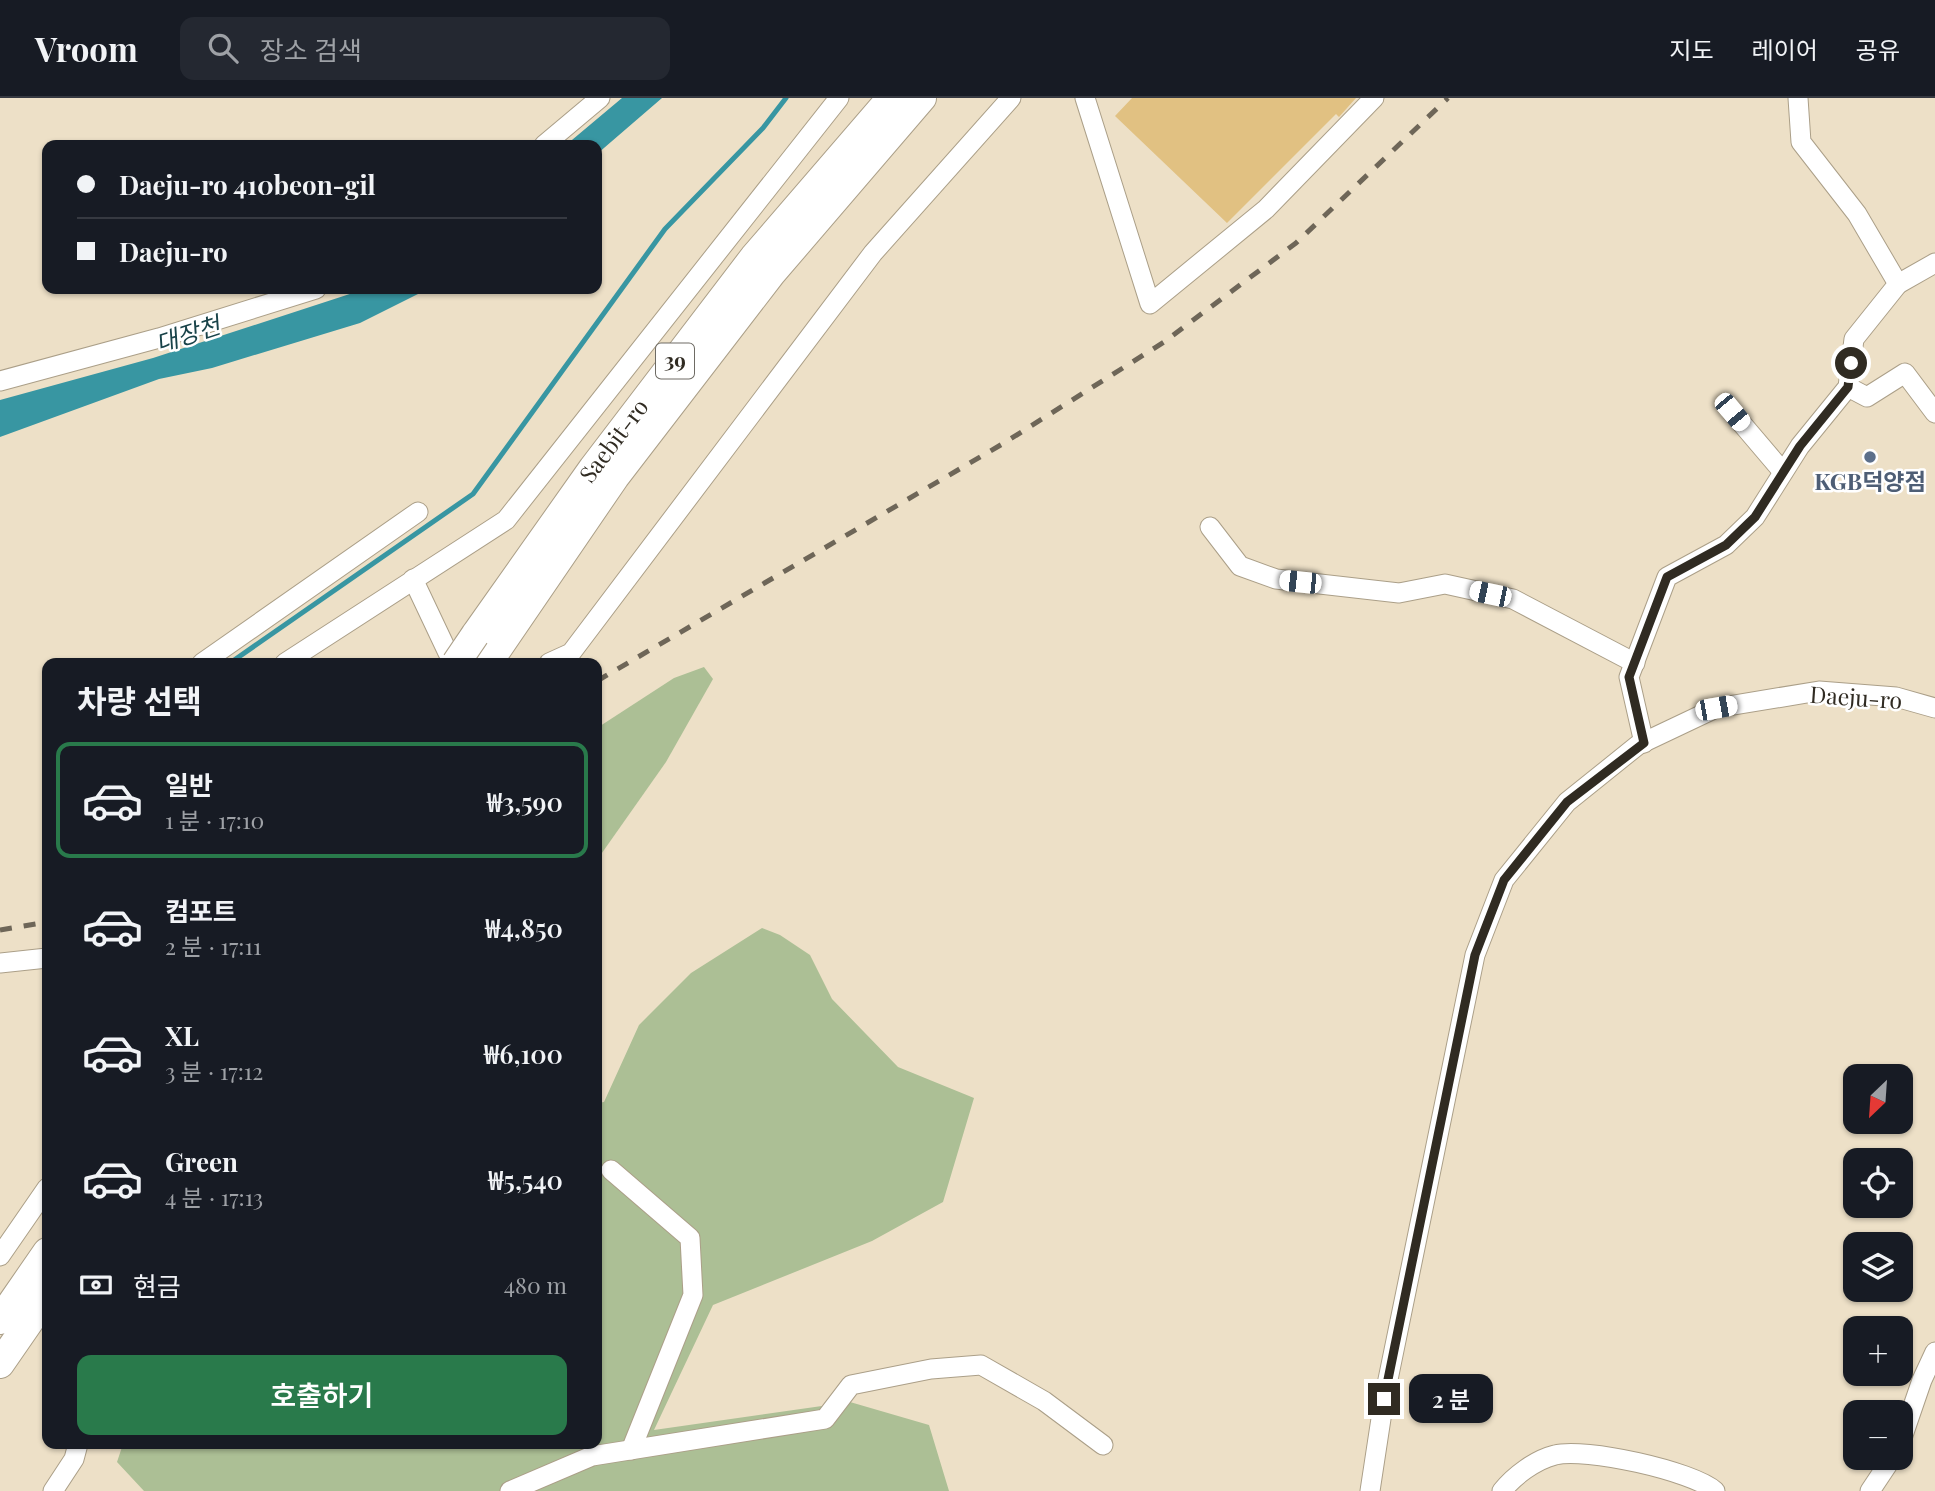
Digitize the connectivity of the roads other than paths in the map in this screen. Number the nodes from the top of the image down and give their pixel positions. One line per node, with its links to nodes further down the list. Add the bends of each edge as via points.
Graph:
1 (600, 98): 9 (street)
2 (839, 98): 20 (street, via 506,520)
3 (891, 98): 24 (highway, Saebit-ro / 39, bridge, via 754,257 593,468)
4 (922, 98): 25 (highway, Saebit-ro / 39, via 771,274 615,477)
5 (1011, 98): 26 (street, via 873,253 571,653)
6 (1085, 98): 7 (street, via 1150,304 1266,209)
7 (1374, 98)
8 (1798, 98): 11 (street, via 1801,142 1857,214)
9 (550, 140)
10 (1935, 263): 11 (street)
11 (1898, 284): 14 (street, via 1854,339)
12 (300, 294): 13 (street)
13 (0, 381)
14 (1848, 387): 16 (street, via 1867,397 1905,373); 17 (street)
15 (1732, 412): 17 (street)
16 (1935, 413)
17 (1783, 472): 27 (street, via 1755,517 1726,545 1667,577)
18 (418, 512): 21 (street)
19 (1210, 527): 27 (street, via 1240,566 1276,579 1399,593 1445,584 1513,599)
20 (413, 579): 22 (street); 23 (street, via 448,653)
21 (209, 658)
22 (293, 658)
23 (456, 658)
24 (459, 658)
25 (491, 658)
26 (560, 658)
27 (1635, 663): 29 (street, via 1629,677)
28 (1935, 708): 29 (street, Daeju-ro, via 1896,697 1819,691 1716,708)
29 (1644, 743): 47 (street, Daeju-ro, via 1567,802 1504,880 1475,955 1384,1399)
30 (42, 959): 31 (street)
31 (0, 963)
32 (611, 1170): 43 (street, via 690,1238 692,1295)
33 (42, 1195): 34 (street)
34 (0, 1256)
35 (42, 1259): 37 (highway)
36 (42, 1303): 39 (highway)
37 (0, 1320)
38 (1935, 1352): 40 (street)
39 (0, 1364)
40 (1913, 1406)
41 (1103, 1445): 43 (street, via 1044,1401 981,1365 931,1369 851,1385 825,1419)
42 (77, 1449): 45 (street)
43 (631, 1450): 46 (street, via 592,1457)
44 (1885, 1470): 50 (street)
45 (53, 1491)
46 (510, 1491)
47 (1370, 1491)
48 (1502, 1491): 49 (street, via 1514,1477 1555,1455 1607,1457 1678,1472)
49 (1715, 1491)
50 (1870, 1491)

